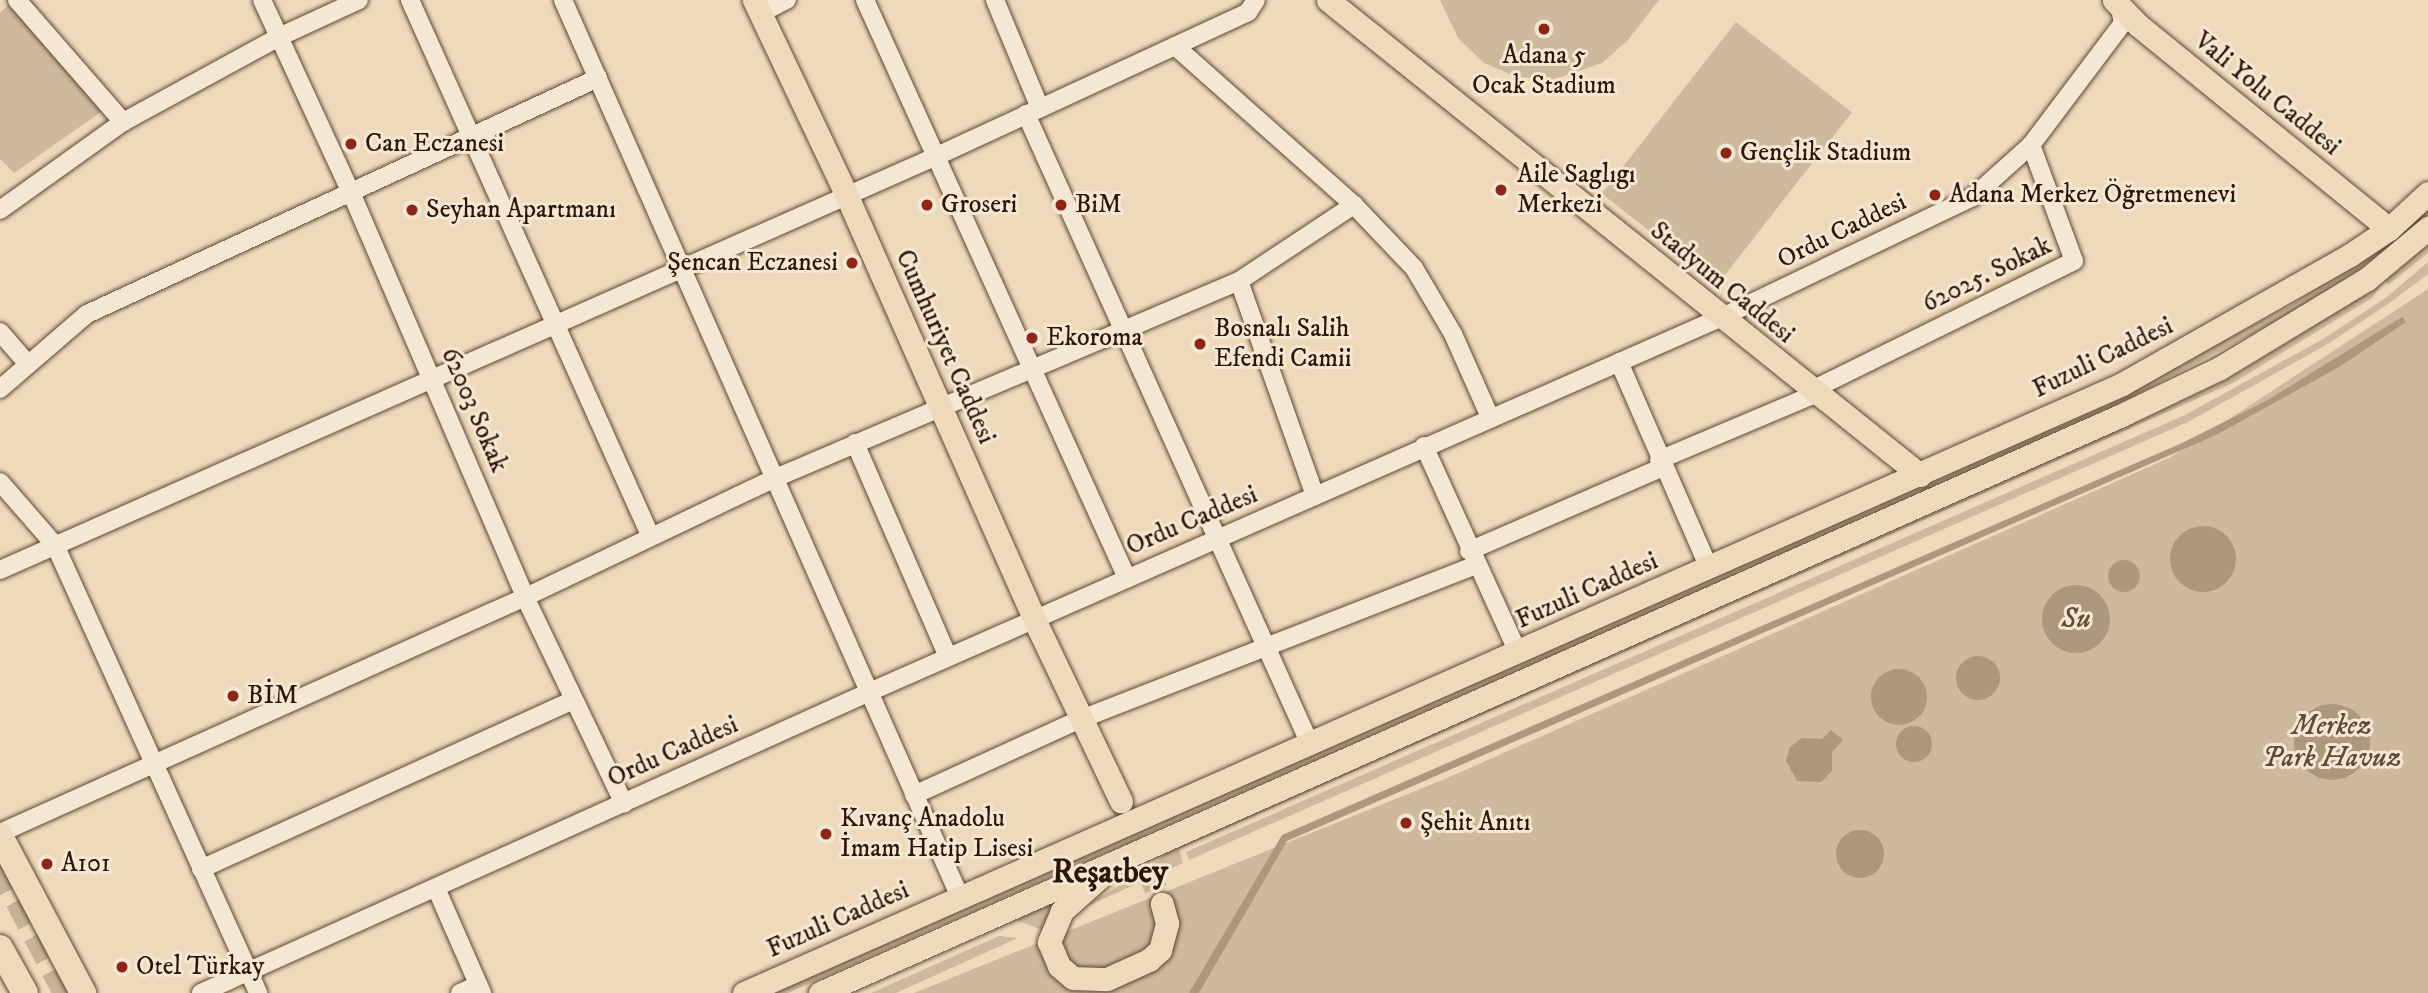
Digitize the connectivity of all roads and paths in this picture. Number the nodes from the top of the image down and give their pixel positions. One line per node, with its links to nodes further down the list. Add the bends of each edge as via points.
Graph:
1 (17, 0): 17 (street)
2 (262, 0): 13 (street, 62003 Sokak)
3 (359, 0): 13 (street)
4 (411, 0): 18 (street)
5 (563, 0): 15 (street)
6 (787, 0): 12 (street)
7 (865, 0): 20 (street)
8 (995, 0): 16 (street)
9 (1256, 0): 14 (street, via 1248,12)
10 (1328, 0): 30 (main road, Stadyum Caddesi)
11 (2119, 1): 19 (street, Ordu Caddesi, via 2123,23); 27 (main road, Vali Yolu Caddesi, via 2137,25)
12 (758, 6): 23 (main road, Cumhuriyet Caddesi)
13 (279, 37): 17 (street); 21 (street, 62003 Sokak)
14 (1175, 46): 16 (street); 24 (street)
15 (598, 78): 18 (street); 28 (street)
16 (1033, 111): 20 (street); 32 (street)
17 (123, 122): 25 (street)
18 (472, 133): 21 (street); 31 (street)
19 (2031, 145): 30 (street, Ordu Caddesi, via 1973,197); 39 (street, 62025. Sokak, via 2074,261 1820,386)
20 (937, 156): 23 (street); 36 (street)
21 (349, 190): 34 (street, via 87,314); 37 (street, 62003 Sokak)
22 (2428, 193): 27 (main road, Fuzuli Caddesi)
23 (846, 194): 28 (street); 40 (main road, Cumhuriyet Caddesi)
24 (1354, 205): 29 (street); 41 (street, via 1415,268 1453,334)
25 (0, 209)
26 (2428, 228): 71 (main road, via 2367,279 2220,368)
27 (2389, 229): 45 (main road, Fuzuli Caddesi, via 2122,384)
28 (682, 270): 31 (street); 46 (street)
29 (1239, 281): 32 (street); 48 (street)
30 (1720, 318): 35 (street, Ordu Caddesi); 39 (main road, Stadyum Caddesi)
31 (558, 324): 37 (street); 49 (street)
32 (1123, 331): 36 (street); 50 (street)
33 (0, 332): 34 (street)
34 (26, 362): 38 (street)
35 (1619, 362): 41 (street, Ordu Caddesi); 44 (street)
36 (1033, 366): 40 (street); 55 (street)
37 (433, 380): 51 (street); 56 (street, 62003 Sokak)
38 (0, 388)
39 (1815, 394): 44 (street); 45 (main road, Stadyum Caddesi)
40 (941, 406): 42 (street); 57 (main road, Cumhuriyet Caddesi)
41 (1490, 417): 43 (street, Ordu Caddesi)
42 (855, 443): 46 (street); 60 (street)
43 (1424, 446): 48 (street, Ordu Caddesi); 52 (street)
44 (1661, 463): 52 (street); 53 (street)
45 (1920, 475): 53 (main road, Fuzuli Caddesi)
46 (773, 478): 49 (street); 61 (street)
47 (0, 482): 51 (street)
48 (1315, 496): 50 (street, Ordu Caddesi)
49 (650, 535): 56 (street)
50 (1215, 540): 55 (street, Ordu Caddesi); 58 (street)
51 (55, 545): 54 (street); 65 (street)
52 (1472, 558): 58 (street); 59 (street)
53 (1709, 568): 59 (main road, Fuzuli Caddesi)
54 (0, 570)
55 (1127, 578): 57 (street, Ordu Caddesi)
56 (525, 597): 62 (street, 62003 Sokak); 65 (street)
57 (1034, 619): 60 (street, Ordu Caddesi); 63 (main road, Cumhuriyet Caddesi)
58 (1265, 645): 63 (street); 64 (street)
59 (1518, 652): 64 (main road, Fuzuli Caddesi)
60 (948, 657): 61 (street, Ordu Caddesi)
61 (868, 693): 66 (street); 68 (street, Ordu Caddesi)
62 (574, 700): 68 (street, 62003 Sokak); 72 (street)
63 (1085, 725): 66 (street); 67 (main road); 69 (main road, via 1090,752 1114,802)
64 (1309, 742): 69 (main road, Fuzuli Caddesi)
65 (155, 764): 70 (street); 72 (street)
66 (914, 795): 74 (street)
67 (1121, 801)
68 (624, 804): 73 (street, Ordu Caddesi)
69 (1112, 829): 74 (main road, Fuzuli Caddesi)
70 (0, 835): 80 (highway)
71 (1125, 859): 75 (main road, via 1062,911 1049,942 1059,966 1073,978 1093,980 1132,971 1160,950 1167,923); 85 (main road)
72 (201, 869): 77 (street)
73 (436, 888): 77 (street, Ordu Caddesi); 78 (street)
74 (960, 897): 84 (main road, Fuzuli Caddesi)
75 (1162, 904)
76 (0, 948): 79 (highway)
77 (248, 973): 81 (street, Ordu Caddesi); 82 (street)
78 (480, 989): 83 (street)
79 (25, 993)
80 (83, 993)
81 (201, 993)
82 (258, 993)
83 (460, 993)
84 (744, 993)
85 (820, 993)

